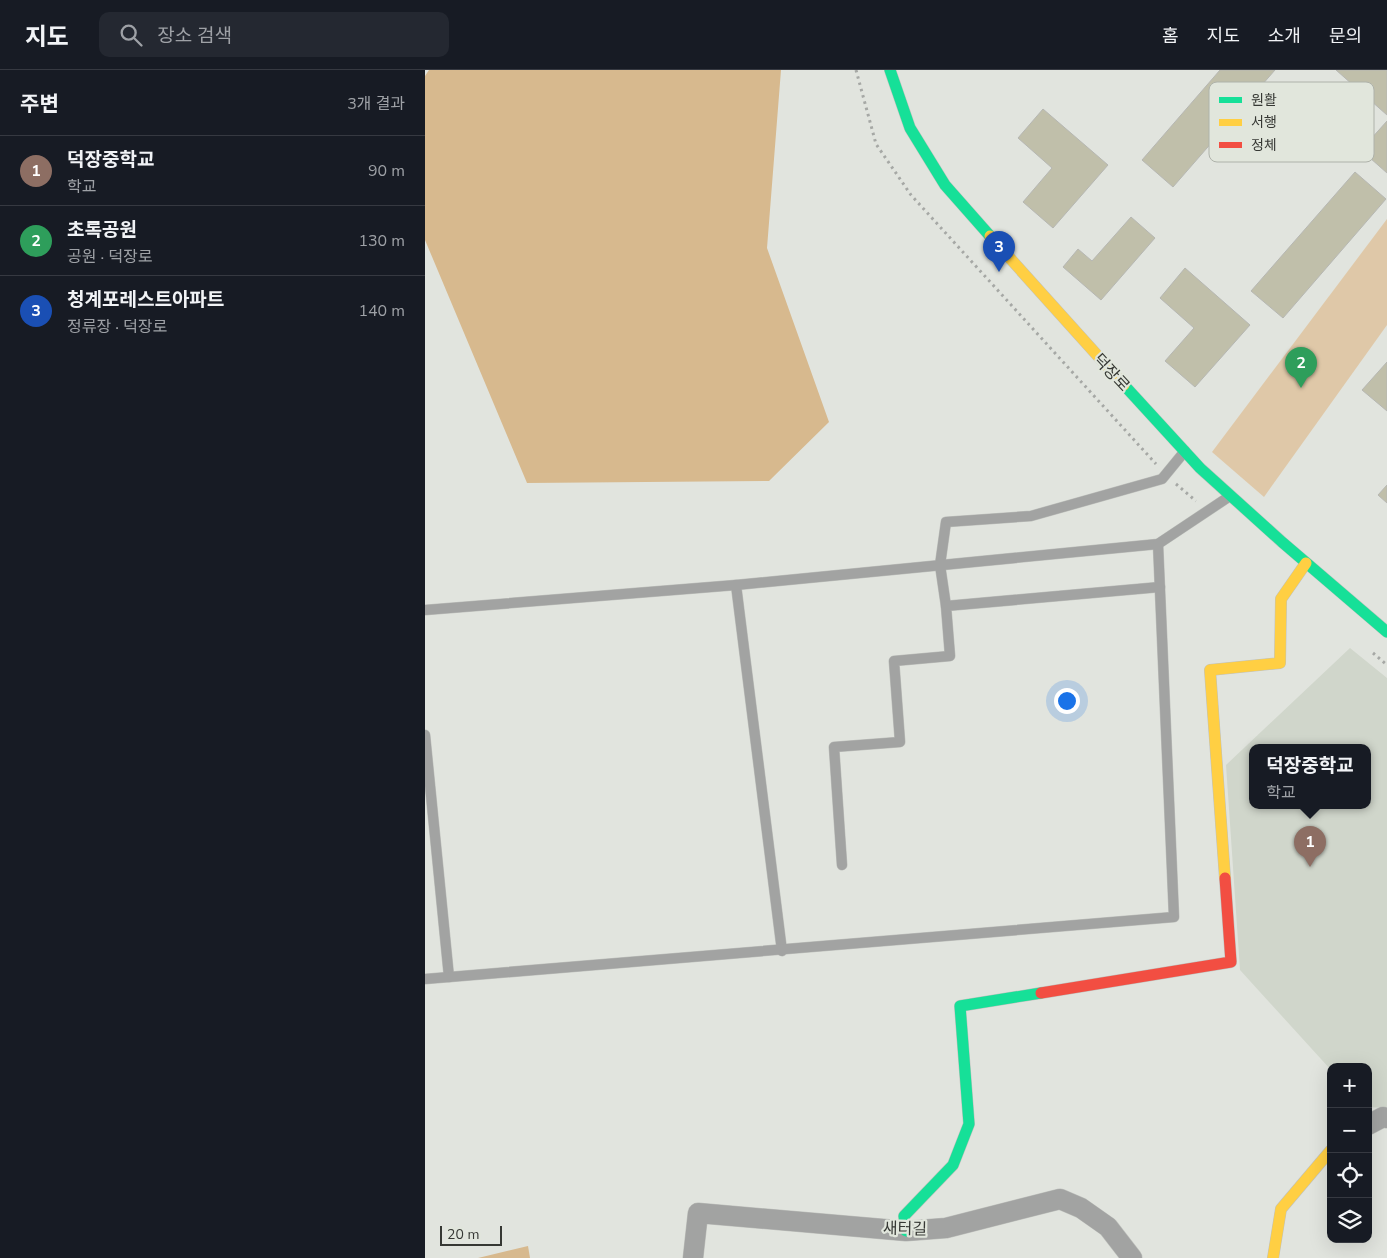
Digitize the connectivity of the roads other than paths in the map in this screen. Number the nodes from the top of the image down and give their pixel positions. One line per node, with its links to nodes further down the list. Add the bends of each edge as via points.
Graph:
1 (890, 70): 2 (street, 덕장로, via 910,128 945,185)
2 (1185, 451): 3 (street, 덕장로); 6 (lane, via 1162,479 1031,516 946,522)
3 (1231, 496): 4 (lane); 5 (street, 덕장로)
4 (1158, 544): 6 (lane); 8 (lane)
5 (1306, 563): 11 (street, 덕장로); 20 (street, via 1281,599 1280,663 1211,670 1231,962 960,1006 969,1124 953,1165 904,1216)
6 (940, 566): 7 (lane); 9 (lane)
7 (736, 585): 10 (lane); 14 (lane)
8 (1160, 587): 9 (lane); 14 (lane, via 1174,917)
9 (946, 606): 13 (lane, via 950,656 894,661 900,742 835,747)
10 (425, 610)
11 (1387, 632)
12 (425, 735): 15 (lane)
13 (842, 865)
14 (783, 951): 15 (lane)
15 (449, 978): 16 (lane)
16 (425, 980)
17 (1387, 1118): 18 (street)
18 (1372, 1123)
19 (1328, 1153): 23 (street, via 1281,1209)
20 (906, 1231): 21 (street, 새터길, via 698,1213); 22 (street, 새터길, via 946,1228 1060,1199 1081,1208 1108,1227)
21 (693, 1258)
22 (1132, 1258)
23 (1273, 1258)

